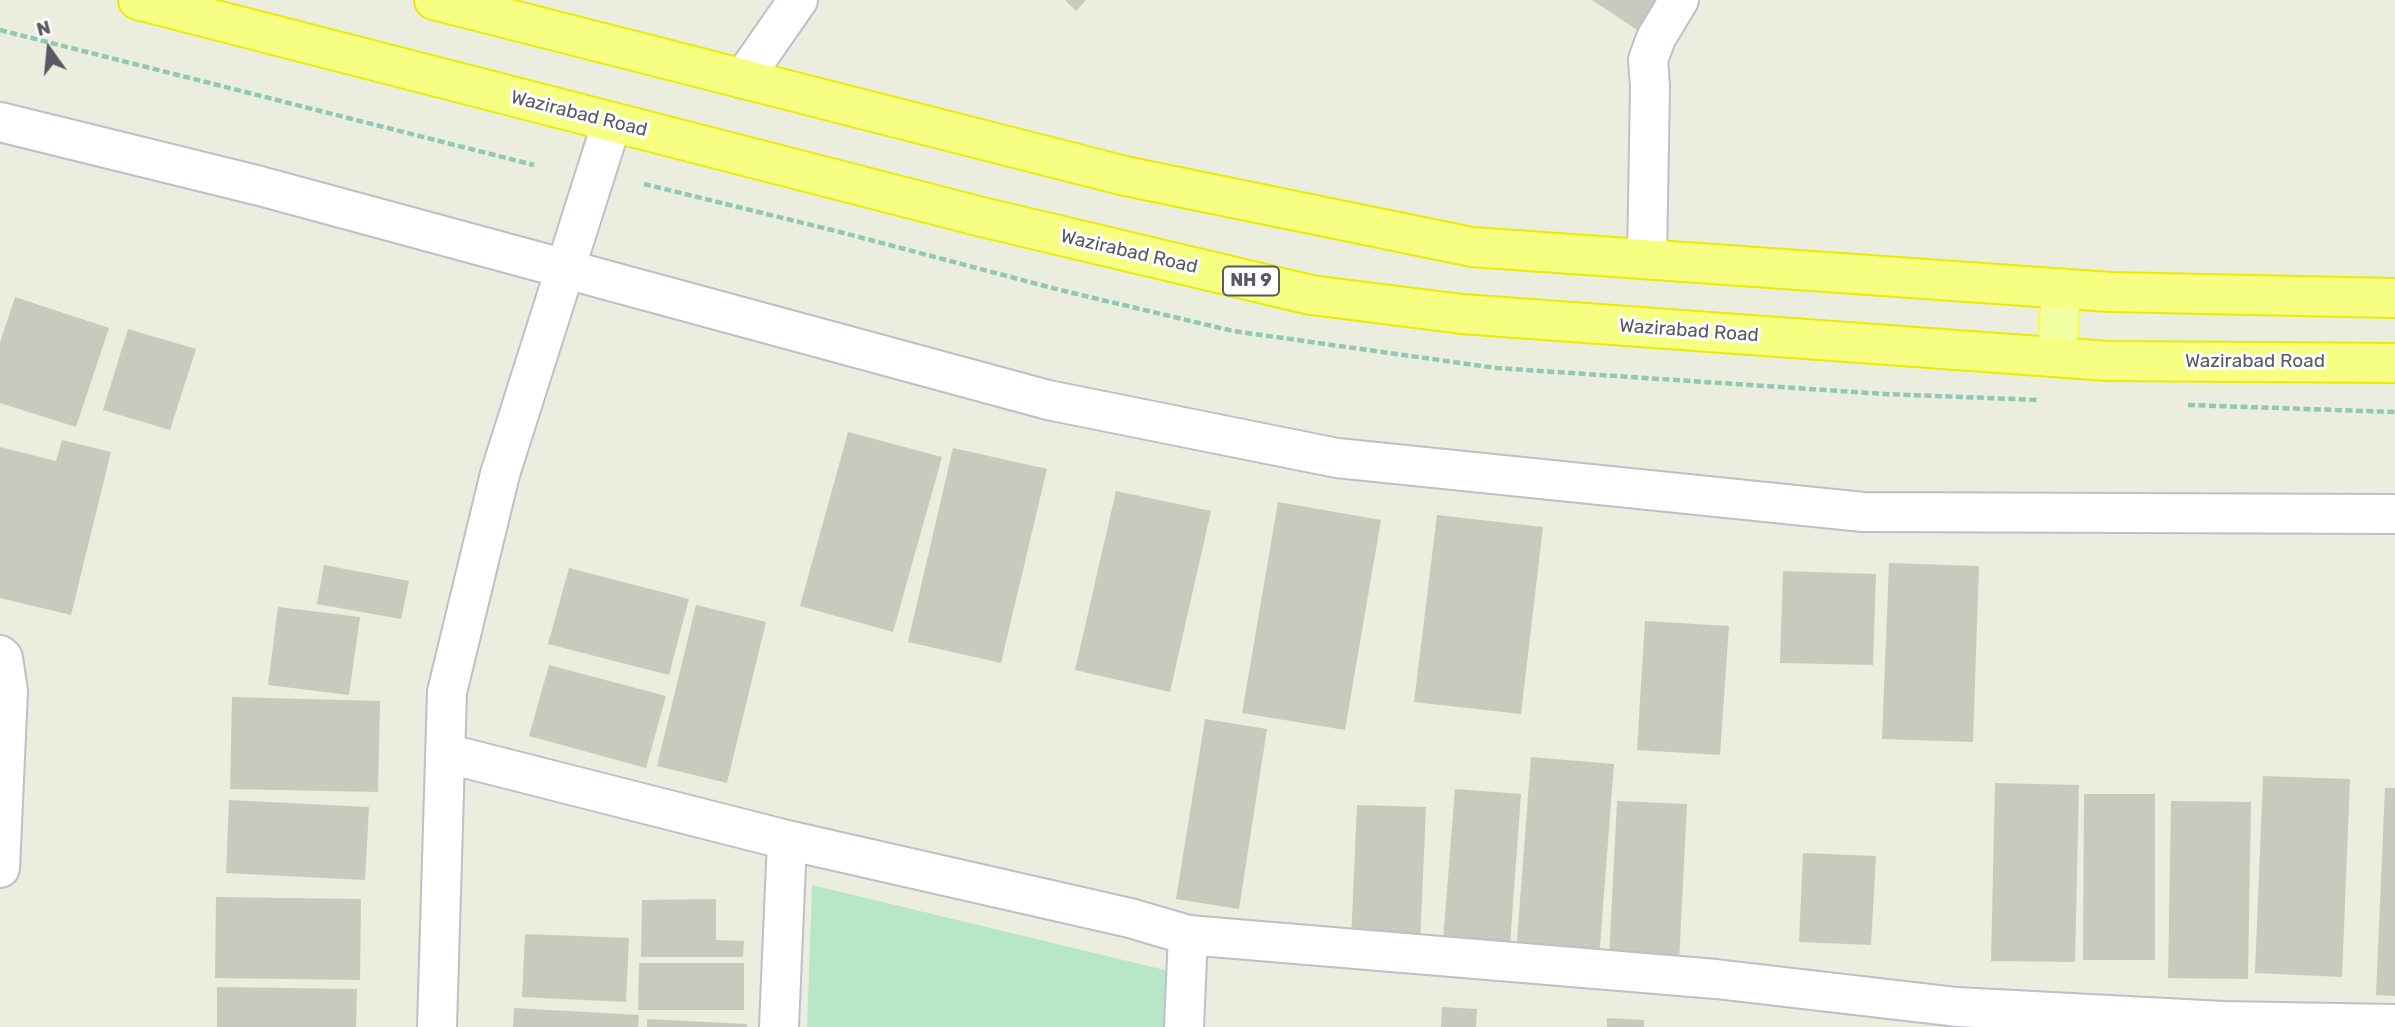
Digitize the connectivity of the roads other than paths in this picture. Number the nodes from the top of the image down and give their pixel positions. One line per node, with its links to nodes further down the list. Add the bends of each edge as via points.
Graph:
1 (138, 0): 7 (highway, Wazirabad Road / NH 9)
2 (434, 0): 5 (highway)
3 (797, 0): 5 (street)
4 (1679, 0): 8 (street, via 1648,60)
5 (743, 79): 8 (highway, via 1125,176 1472,247)
6 (0, 122): 9 (street)
7 (612, 122): 9 (street); 12 (highway, Wazirabad Road / NH 9, via 1311,295 1462,314)
8 (1647, 259): 10 (highway)
9 (566, 268): 14 (street, via 1048,400 1337,458 1863,512); 16 (street, via 500,474 447,692)
10 (2061, 288): 11 (highway); 12 (main road)
11 (2395, 298)
12 (2057, 357): 13 (highway, Wazirabad Road / NH 9, via 2108,362)
13 (2395, 363)
14 (2395, 514)
15 (0, 655): 18 (street, via 8,691)
16 (445, 753): 17 (street); 23 (street)
17 (787, 840): 19 (street); 24 (street)
18 (0, 868)
19 (1188, 935): 20 (street, via 1716,979); 25 (street)
20 (1957, 1017): 21 (street)
21 (2224, 1024): 22 (street)
22 (2395, 1024)
23 (437, 1027)
24 (779, 1027)
25 (1184, 1027)

